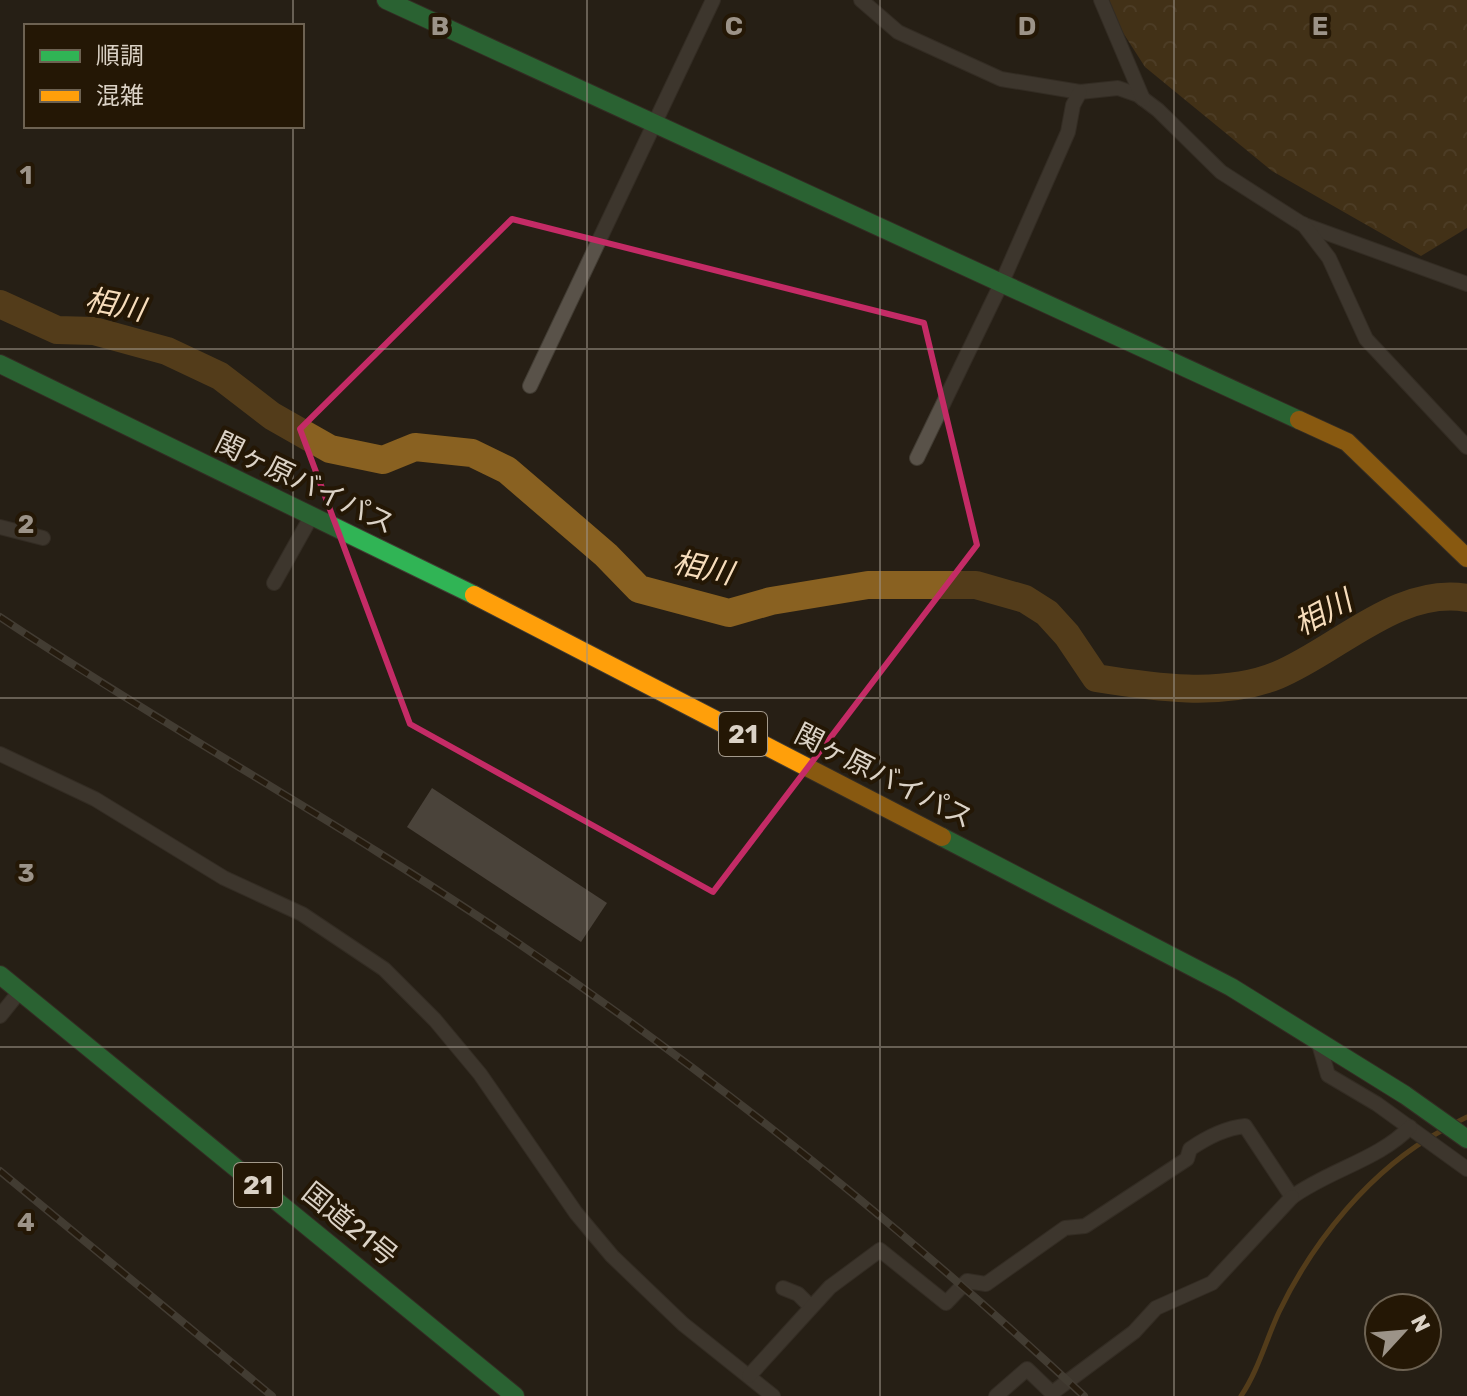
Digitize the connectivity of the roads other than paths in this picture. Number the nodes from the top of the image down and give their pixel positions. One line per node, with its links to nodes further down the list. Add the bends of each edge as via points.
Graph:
1 (386, 0): 7 (main road)
2 (713, 0): 7 (street)
3 (861, 0): 5 (street, via 898,32 1001,79)
4 (1101, 0): 6 (street)
5 (1080, 92): 6 (street, via 1118,88); 9 (street, via 1068,132)
6 (1144, 99): 8 (street, via 1221,172)
7 (653, 123): 9 (main road); 12 (street)
8 (1302, 224): 10 (street); 13 (street, via 1329,258 1366,339)
9 (1002, 282): 14 (street); 18 (main road, via 1347,442)
10 (1467, 284)
11 (0, 364): 15 (main road, 関ヶ原バイパス / 21)
12 (530, 386)
13 (1467, 447)
14 (917, 458)
15 (311, 517): 19 (street); 24 (main road, 関ヶ原バイパス / 21, via 467,592 1135,937)
16 (0, 527): 17 (street)
17 (43, 538)
18 (1467, 558)
19 (274, 583)
20 (0, 754): 31 (street, via 95,799 219,875 302,914 384,969 480,1074 612,1256 683,1324)
21 (0, 975): 22 (main road, 国道21号 / 21)
22 (20, 991): 23 (street); 32 (main road, 国道21号 / 21)
23 (0, 1016)
24 (1317, 1038): 25 (street, via 1328,1075); 26 (main road, 関ヶ原バイパス / 21)
25 (1410, 1127): 27 (street); 28 (street, via 1395,1143 1333,1170)
26 (1467, 1139)
27 (1467, 1169)
28 (1292, 1197): 30 (street, via 1250,1130 1239,1127 1210,1135 1190,1149 1187,1159 1085,1226 1065,1228 986,1284 967,1281 946,1303 880,1250); 34 (street, via 1212,1283 1156,1308 1134,1332 1052,1393 1027,1369)
29 (783, 1288): 30 (street)
30 (811, 1307): 31 (street)
31 (749, 1376): 33 (street)
32 (515, 1396)
33 (773, 1396)
34 (996, 1396)

